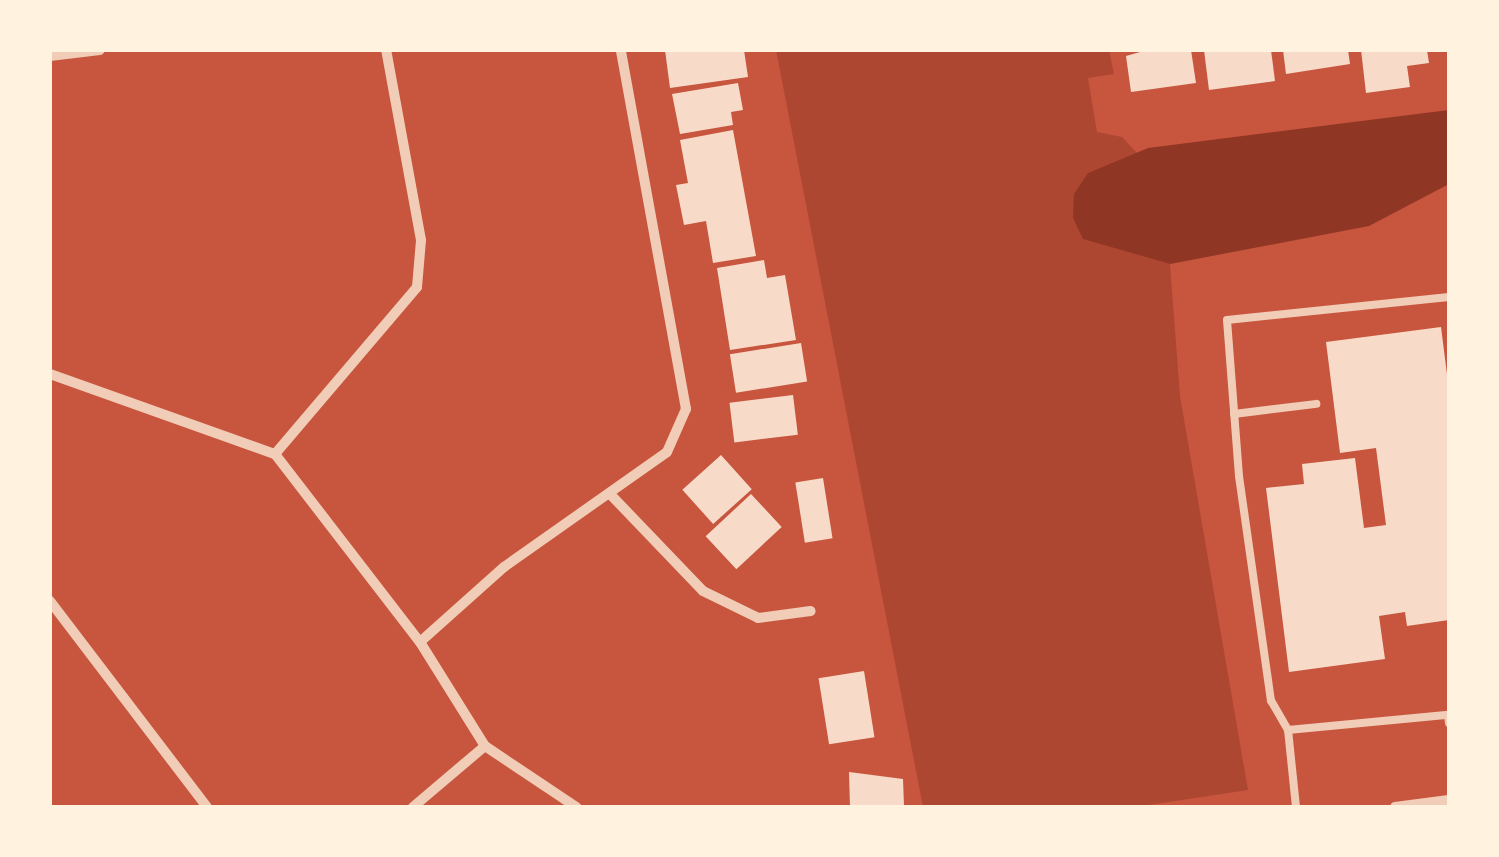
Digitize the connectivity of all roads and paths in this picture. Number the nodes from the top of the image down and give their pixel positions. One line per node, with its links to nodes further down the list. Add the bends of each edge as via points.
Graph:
1 (100, 50): 4 (street)
2 (386, 50): 9 (street, via 421,240 417,287)
3 (621, 50): 10 (street, via 686,409 667,452)
4 (50, 56)
5 (1449, 297): 8 (lane, via 1227,320)
6 (50, 374): 9 (street)
7 (1316, 404): 8 (lane)
8 (1234, 414): 15 (lane, via 1271,701)
9 (275, 454): 13 (street)
10 (610, 494): 12 (street, via 703,591 758,618); 13 (street, via 504,568)
11 (50, 602): 18 (street)
12 (811, 611)
13 (420, 642): 16 (street)
14 (1449, 723): 15 (lane, via 1448,716)
15 (1288, 730): 21 (lane)
16 (484, 746): 19 (street); 20 (street)
17 (1449, 800): 22 (street)
18 (207, 807)
19 (413, 807)
20 (576, 807)
21 (1296, 807)
22 (1395, 807)

